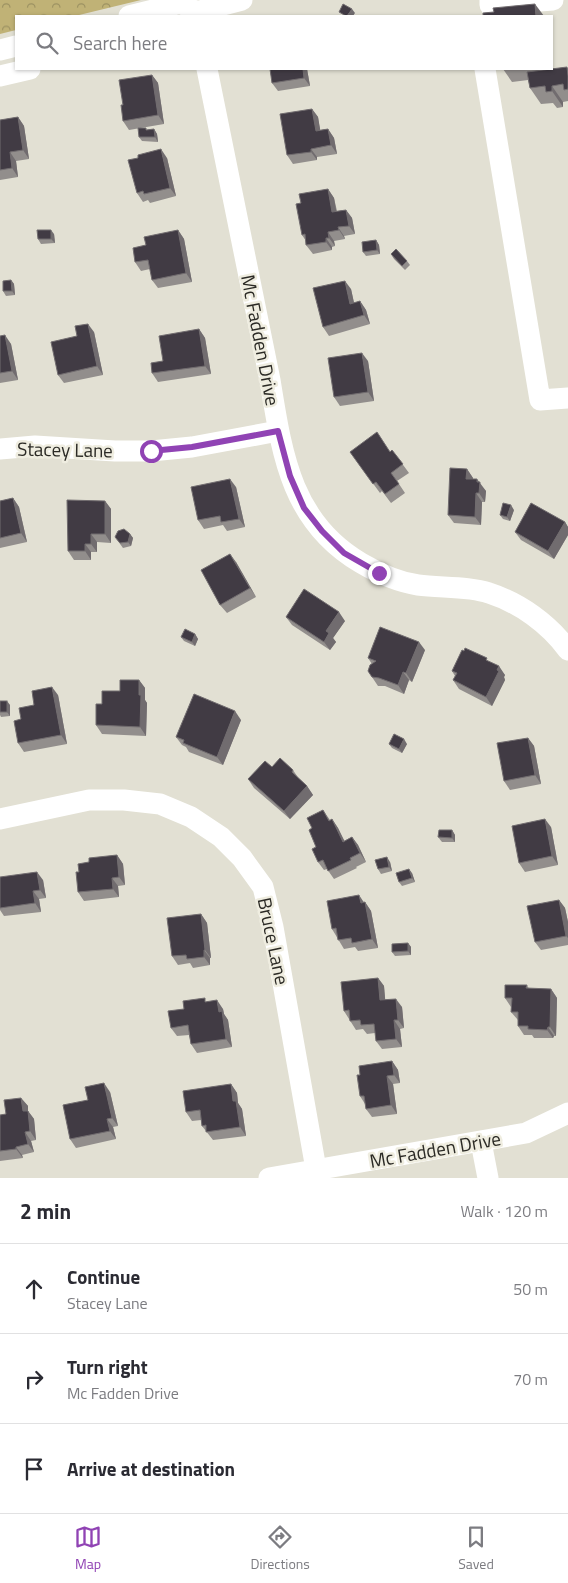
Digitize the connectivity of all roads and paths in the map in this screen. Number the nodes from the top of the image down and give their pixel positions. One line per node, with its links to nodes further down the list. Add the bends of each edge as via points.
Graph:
1 (242, 0): 5 (street)
2 (553, 0): 3 (street)
3 (489, 7)
4 (134, 15): 5 (street, via 181,4)
5 (195, 15)
6 (15, 46): 7 (street)
7 (0, 50)
8 (26, 70): 11 (street)
9 (207, 70): 13 (street, Mc Fadden Drive)
10 (485, 70): 12 (street, via 540,400)
11 (0, 76)
12 (568, 398)
13 (278, 431): 14 (street, Stacey Lane, via 151,451 35,446); 15 (street, Mc Fadden Drive, via 290,476 304,508 344,553 379,573 416,584 488,592 523,608 557,635)
14 (0, 449)
15 (568, 650)
16 (0, 819): 19 (street, Bruce Lane, via 89,800 160,804 191,817 221,837 242,858 263,887 273,927)
17 (568, 1113): 18 (street, Mc Fadden Drive, via 526,1133)
18 (481, 1142): 19 (street, Mc Fadden Drive); 21 (street)
19 (316, 1170): 20 (street, Mc Fadden Drive)
20 (269, 1178)
21 (488, 1178)

